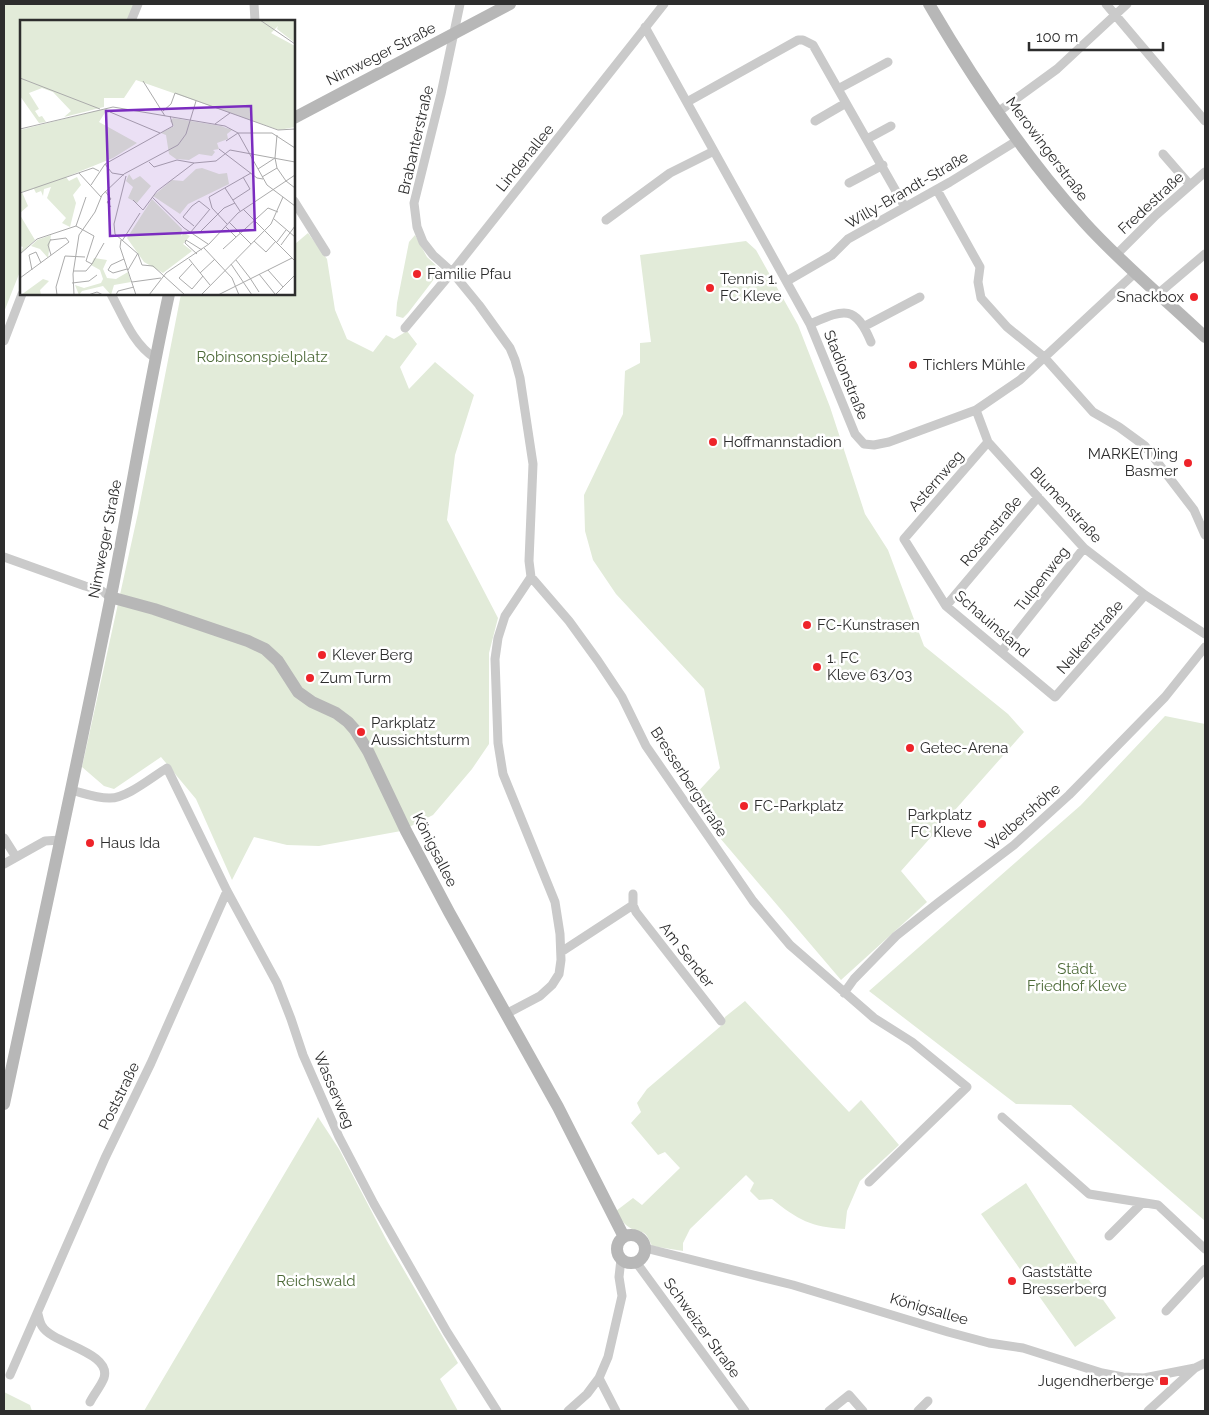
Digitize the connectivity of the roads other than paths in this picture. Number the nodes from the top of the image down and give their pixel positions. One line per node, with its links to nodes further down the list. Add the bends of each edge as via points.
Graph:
1 (138, 4): 10 (street)
2 (254, 4): 11 (street)
3 (460, 4): 13 (street, Brabanterstraße)
4 (510, 4): 13 (street, Nimweger Straße)
5 (664, 4): 12 (street, Lindenallee)
6 (929, 4): 18 (street, Merowingerstraße)
7 (1106, 4): 9 (street)
8 (1127, 4): 9 (street)
9 (1116, 15): 18 (street, via 1057,69); 21 (street)
10 (130, 20)
11 (255, 20)
12 (645, 27): 16 (street, Stadionstraße); 38 (street, Lindenallee)
13 (453, 35): 19 (street, Nimweger Straße); 38 (street, Brabanterstraße, via 414,204 423,242)
14 (888, 62): 15 (street)
15 (838, 89): 16 (street, via 813,45 798,40); 17 (street)
16 (687, 102): 25 (street, Stadionstraße)
17 (846, 103): 20 (street); 23 (street)
18 (998, 112): 24 (street, Merowingerstraße)
19 (295, 117)
20 (815, 121)
21 (1205, 121)
22 (891, 126): 23 (street)
23 (867, 139): 27 (street)
24 (1018, 140): 31 (street, Willy-Brandt-Straße); 36 (street, Merowingerstraße, via 1059,193)
25 (714, 151): 34 (street, via 670,173); 40 (street, Stadionstraße)
26 (1163, 154): 30 (street)
27 (882, 165): 29 (street); 33 (street)
28 (1205, 172): 30 (street, Fredestraße)
29 (849, 183)
30 (1190, 185): 36 (street, Fredestraße)
31 (936, 190): 33 (street, Willy-Brandt-Straße); 52 (street, via 980,267 981,298 1007,327)
32 (295, 203): 35 (street)
33 (905, 207): 40 (street, Willy-Brandt-Straße, via 848,239 832,255)
34 (606, 220)
35 (326, 252)
36 (1117, 254): 39 (street, Merowingerstraße)
37 (1204, 259): 41 (street)
38 (452, 272): 48 (street, Lindenallee); 61 (street, via 506,342 520,378 532,464 528,561)
39 (1135, 273): 41 (street, Merowingerstraße); 52 (street, Stadionstraße)
40 (787, 281): 46 (street, Stadionstraße)
41 (1160, 293): 49 (street, Merowingerstraße)
42 (22, 295): 50 (street)
43 (112, 295): 53 (street, via 137,342)
44 (169, 295): 53 (street, Nimweger Straße)
45 (920, 297): 47 (street)
46 (810, 324): 47 (street, via 837,312 848,312); 54 (street, Stadionstraße, via 855,434 864,444 889,442)
47 (865, 326): 51 (street)
48 (405, 328)
49 (1205, 336)
50 (4, 341)
51 (871, 342)
52 (1044, 357): 54 (street, Stadionstraße, via 1020,380); 57 (street, via 1093,412 1145,446 1194,510)
53 (155, 358): 63 (street, Nimweger Straße)
54 (976, 410): 55 (street, Blumenstraße)
55 (988, 442): 56 (street, Blumenstraße); 58 (street, Asternweg)
56 (1038, 497): 59 (street, Blumenstraße); 64 (street, Rosenstraße)
57 (1205, 535)
58 (904, 539): 64 (street, Schauinsland)
59 (1084, 548): 62 (street, Blumenstraße); 67 (street, Tulpenweg)
60 (4, 557): 63 (street, via 102,590)
61 (531, 577): 77 (street, via 505,616 498,638 495,659 498,743 503,774 555,902); 78 (street, Bresserbergstraße, via 598,661 622,697 646,746 753,901 790,945)
62 (1145, 595): 65 (street, Blumenstraße); 68 (street, Nelkenstraße)
63 (110, 597): 69 (street, Nimweger Straße); 79 (street, Königsallee, via 154,609 265,649 278,661 298,692 348,722 364,742 406,830)
64 (946, 606): 67 (street, Schauinsland)
65 (1205, 634)
66 (1205, 647): 78 (street, Welbershöhe, via 1165,697 1069,795 1014,846 896,936)
67 (1002, 651): 68 (street, Schauinsland)
68 (1055, 697)
69 (71, 790): 71 (street, Nimweger Straße); 74 (street, Wasserweg, via 117,797 167,768)
70 (4, 838): 72 (street)
71 (61, 840): 72 (street, via 45,841); 81 (street, Nimweger Straße)
72 (16, 857): 73 (street)
73 (4, 864)
74 (227, 891): 93 (street, Poststraße, via 150,1066 93,1184); 100 (street, Wasserweg, via 277,983 331,1121 374,1204 447,1332)
75 (633, 894): 76 (street)
76 (633, 905): 77 (street); 80 (street, Am Sender)
77 (561, 952): 79 (street, via 558,974 552,985 540,996)
78 (844, 993): 83 (street, Bresserbergstraße, via 967,1087)
79 (506, 1014): 86 (street, Königsallee)
80 (721, 1021)
81 (4, 1104)
82 (1002, 1117): 84 (street, via 1089,1194)
83 (869, 1182)
84 (1142, 1203): 85 (street); 88 (street, via 1158,1205)
85 (1109, 1236)
86 (624, 1237): 87 (street, Königsallee, via 640,1238); 89 (street, via 617,1249)
87 (645, 1248): 90 (street, via 644,1255); 95 (street, Königsallee, via 793,1285 948,1332 1023,1348 1102,1373 1144,1378)
88 (1205, 1249)
89 (622, 1259): 90 (street); 97 (street, via 619,1277 622,1296 608,1357)
90 (636, 1262): 103 (street, Schweizer Straße)
91 (1205, 1269): 92 (street)
92 (1166, 1311)
93 (38, 1314): 96 (street, Poststraße); 99 (street, via 42,1326 58,1340 96,1357 104,1368 104,1377)
94 (1205, 1363): 95 (street, Königsallee)
95 (1195, 1368): 107 (street)
96 (10, 1375)
97 (599, 1378): 101 (street); 102 (street)
98 (928, 1401): 106 (street)
99 (90, 1402)
100 (497, 1411)
101 (568, 1411)
102 (616, 1411)
103 (745, 1411)
104 (829, 1411): 105 (street, via 849,1395)
105 (863, 1411)
106 (918, 1411)
107 (1148, 1411)

